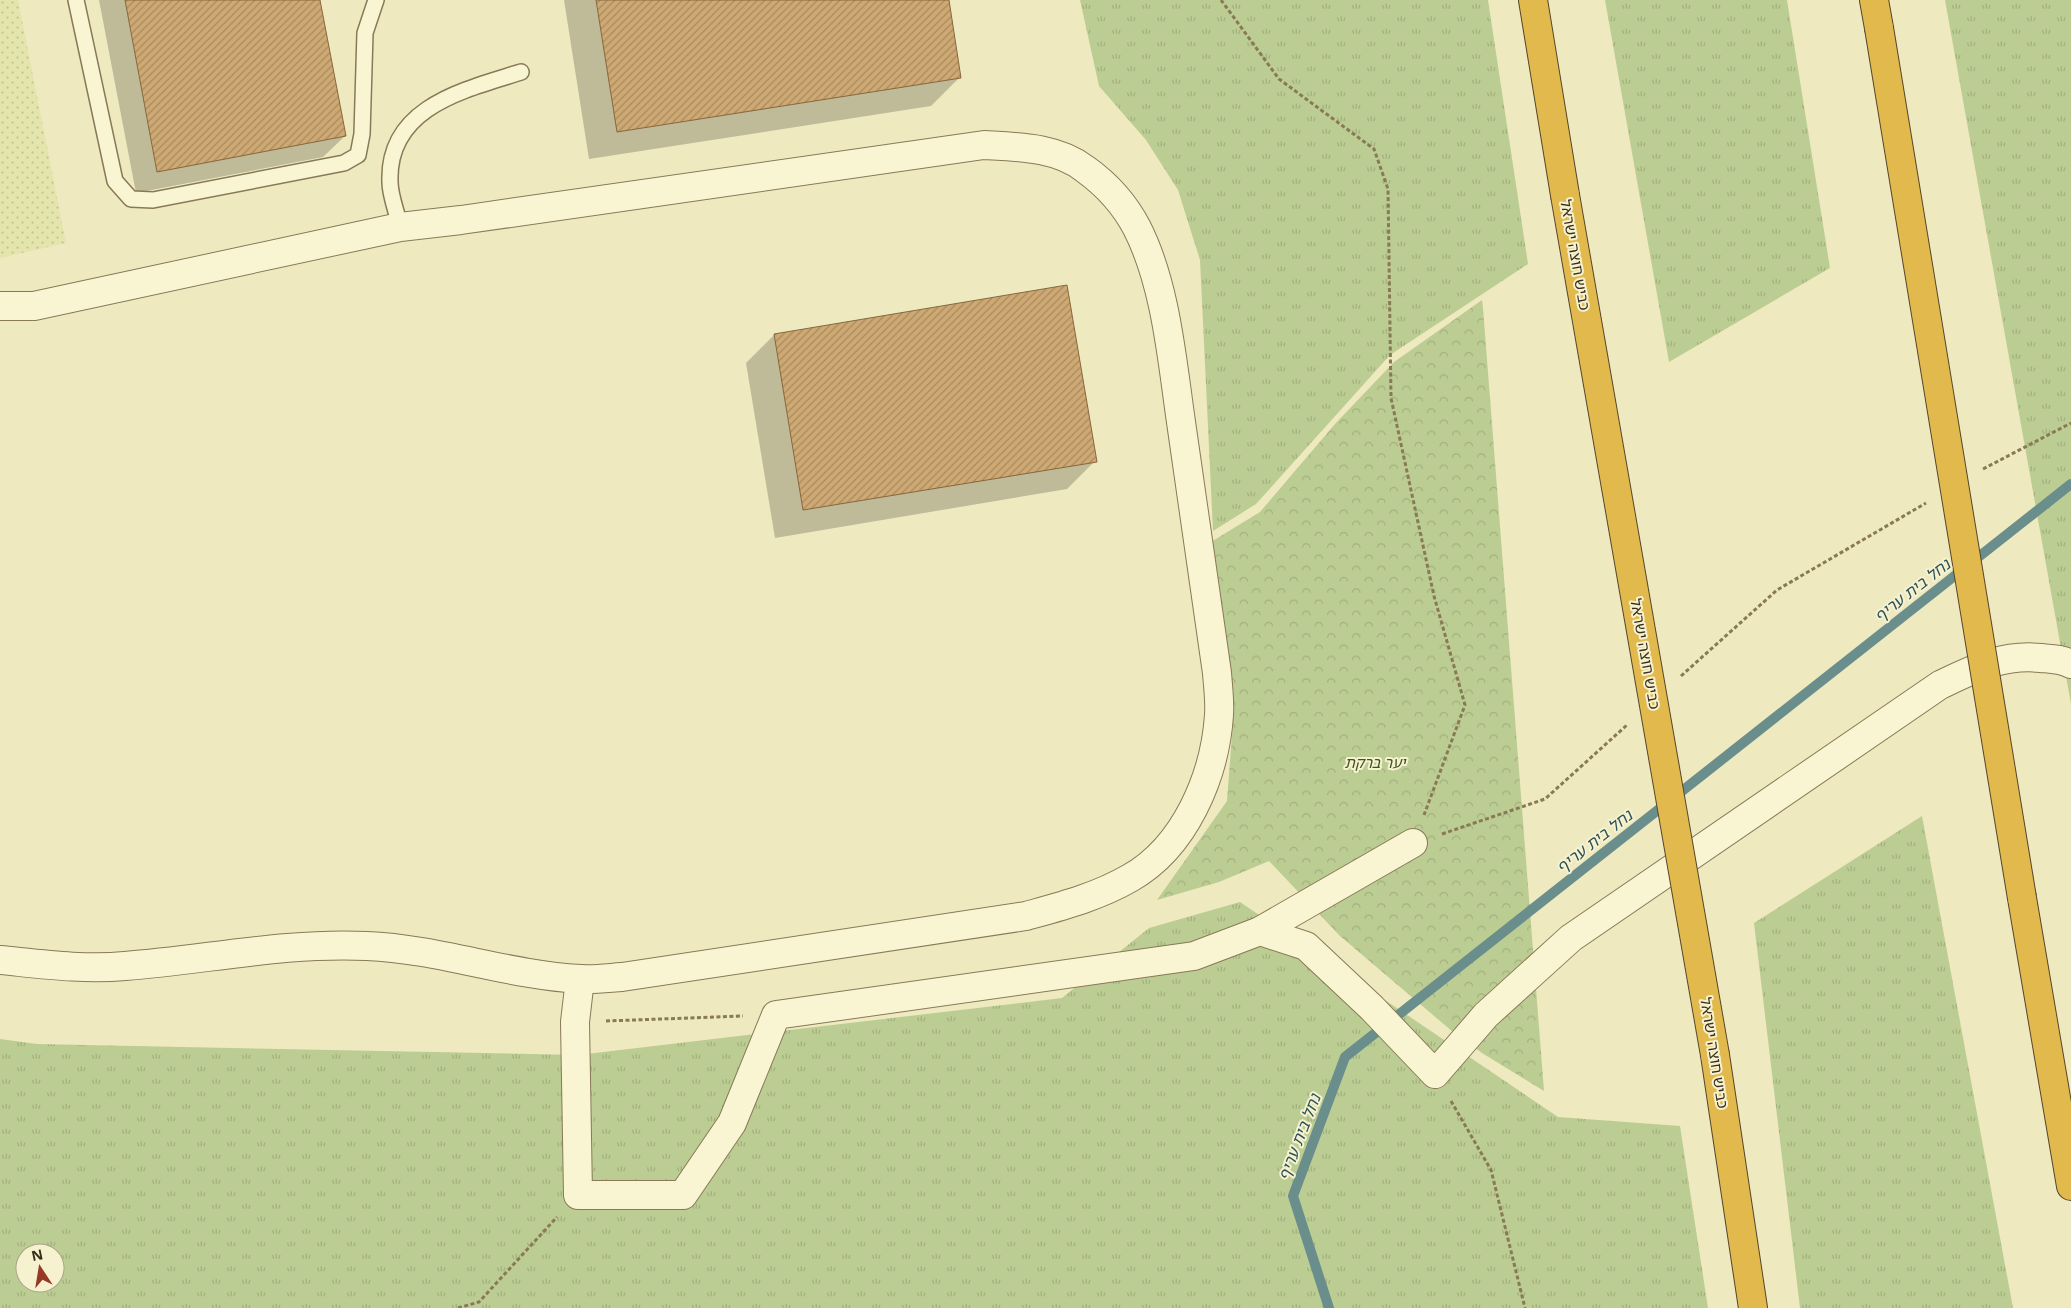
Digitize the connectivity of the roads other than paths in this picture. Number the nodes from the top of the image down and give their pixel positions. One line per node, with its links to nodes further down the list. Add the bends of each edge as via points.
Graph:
1 (76, 0): 2 (lane, via 116,180 131,199 153,200 344,163 358,155 362,134 365,33)
2 (376, 0)
3 (1533, 0): 16 (highway, כביש חוצה ישראל, bridge, via 1715,1055)
4 (1874, 0): 15 (highway, bridge)
5 (521, 72): 6 (lane, via 458,92 428,108 409,124 396,142 391,163 390,183)
6 (400, 227): 8 (street); 14 (street, via 984,145 1005,146 1036,149 1064,157 1085,168 1098,180 1124,206 1137,229 1160,292 1217,673 1219,713 1209,769 1184,827 1160,855 1131,878 1071,904 1036,913 638,975)
7 (0, 306): 8 (street)
8 (34, 306): 9 (street)
9 (0, 322)
10 (2071, 664): 12 (street, via 2061,659 2022,656 1984,664 1940,685 1572,938 1486,1015 1435,1074 1306,946)
11 (1413, 843): 12 (street)
12 (1260, 930): 14 (street, via 1194,956 776,1015 732,1123 683,1196 578,1195 575,1022)
13 (0, 960): 14 (street, via 123,967 263,950 366,946 409,949)
14 (580, 979)
15 (2071, 1186)
16 (1753, 1308)

